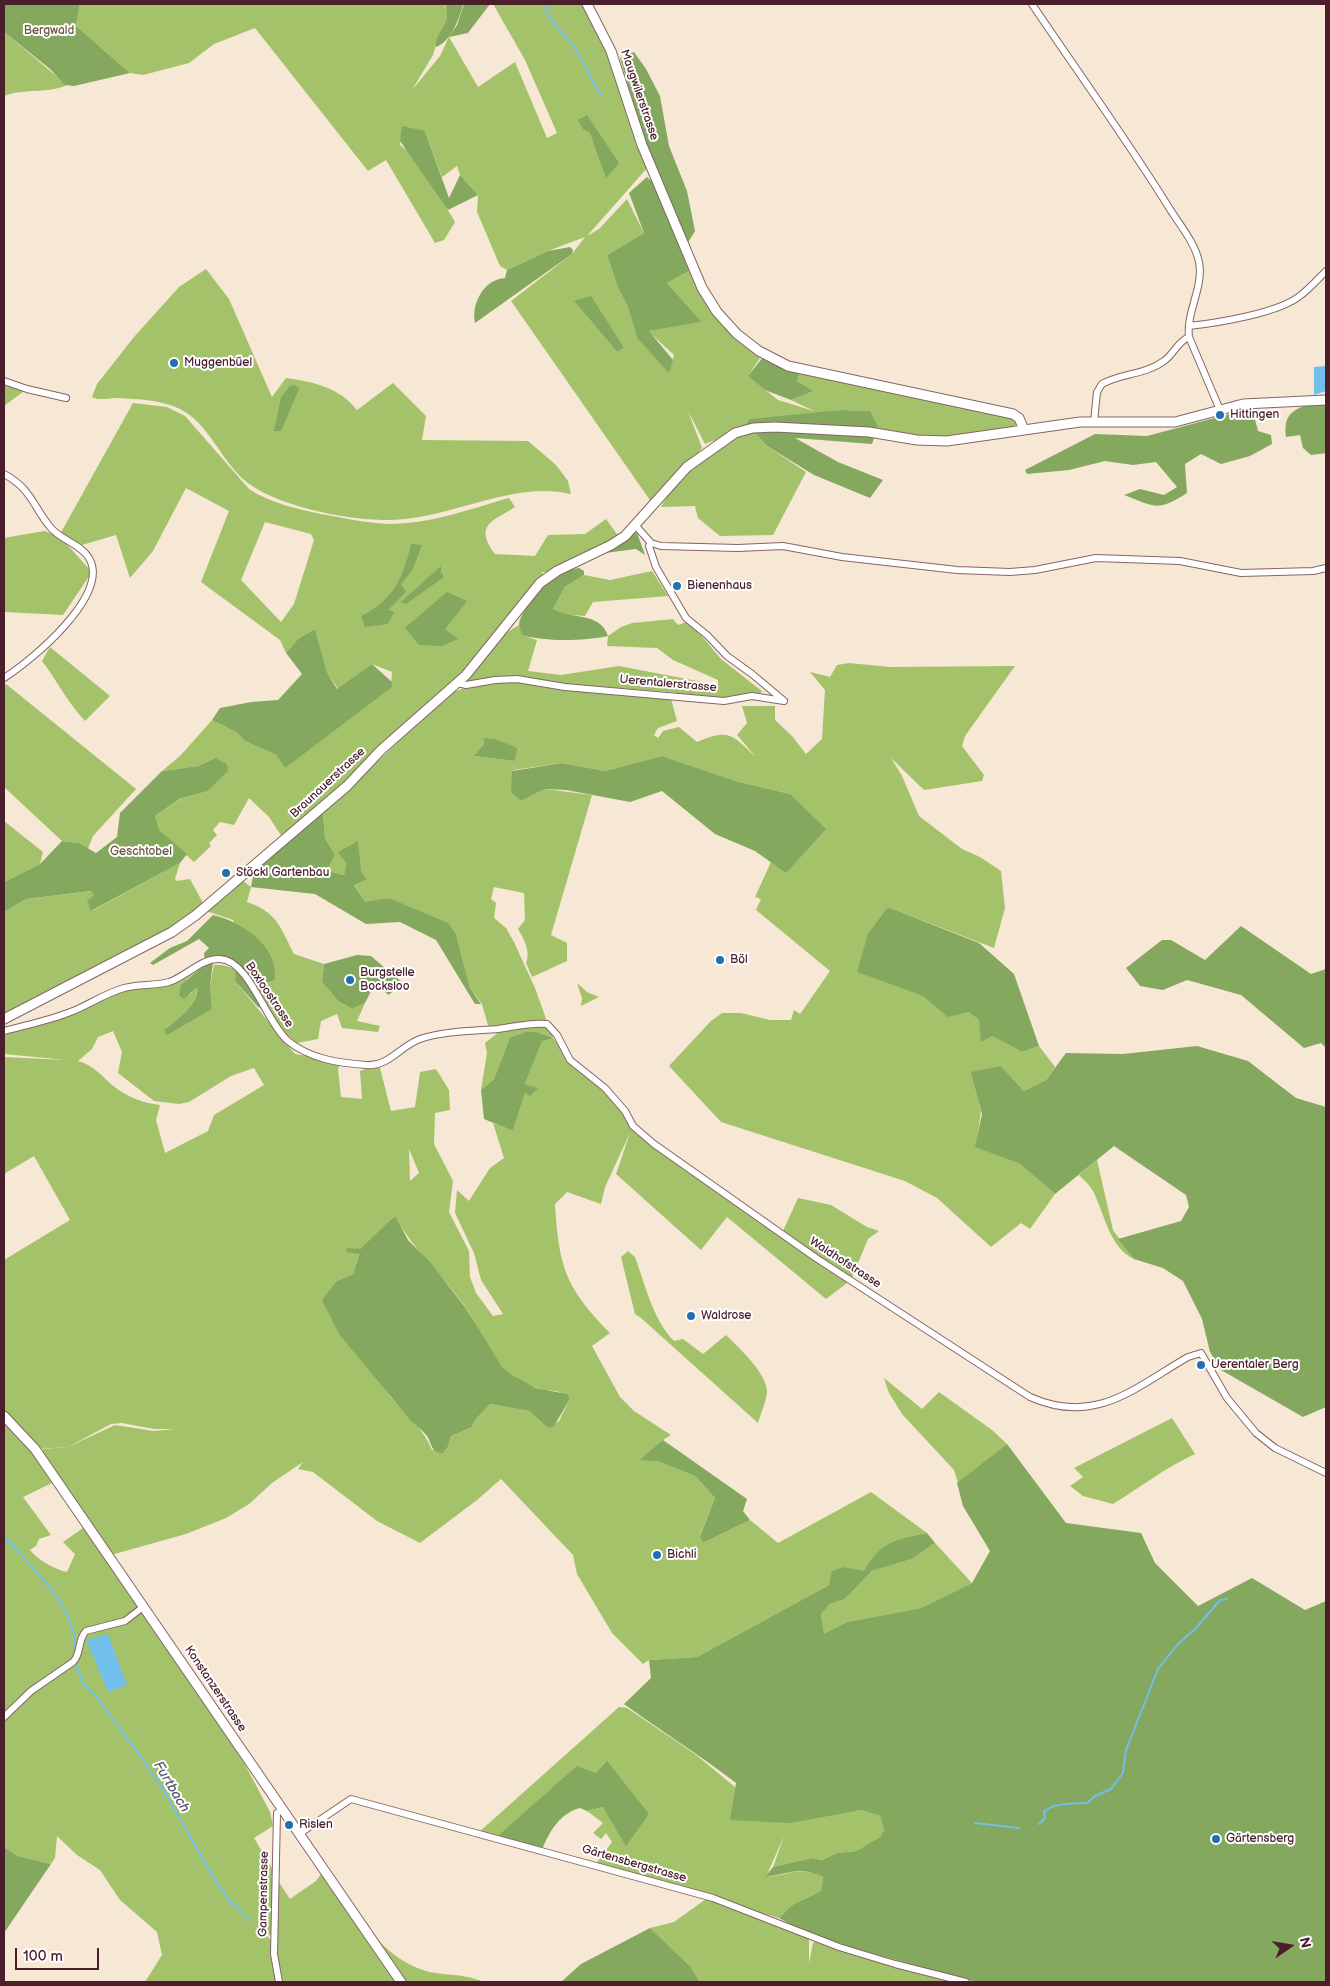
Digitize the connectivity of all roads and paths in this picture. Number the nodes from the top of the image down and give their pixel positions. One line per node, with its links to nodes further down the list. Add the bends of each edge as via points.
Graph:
1 (587, 4): 11 (street, Maugwilerstrasse, via 614,57 634,123 702,288 727,324 753,347 773,359 809,372 1013,414 1019,418)
2 (1032, 4): 4 (street, via 1196,250 1200,273)
3 (1326, 271): 4 (street, via 1300,296 1286,303 1244,316)
4 (1189, 326): 5 (street)
5 (1189, 337): 9 (street); 10 (street, via 1170,357 1155,366 1102,384 1097,392)
6 (4, 381): 7 (street)
7 (66, 398)
8 (1326, 400): 9 (street, Braunauerstrasse, via 1252,403)
9 (1220, 410): 10 (street, Braunauerstrasse, via 1174,422)
10 (1094, 422): 11 (street, Braunauerstrasse)
11 (1024, 430): 13 (street, Braunauerstrasse, via 937,441 802,428 742,430 728,436 687,467)
12 (4, 474): 16 (street, via 29,494 55,533 87,554 92,572 88,592 74,614 22,666)
13 (636, 526): 14 (street); 17 (street, Braunauerstrasse, via 616,542 560,569 540,583 479,662)
14 (651, 543): 15 (street, via 665,547 783,546 836,556 957,570 1035,570 1096,558 1180,561 1241,574); 17 (street, Uerentalerstrasse, via 654,562 682,614 726,656 784,701 752,696 724,701 509,679 466,685)
15 (1326, 568)
16 (4, 678)
17 (458, 683): 18 (street, Braunauerstrasse, via 381,750 346,786 196,915 172,932)
18 (4, 1019)
19 (547, 1024): 20 (street, Boxloostrasse, via 522,1024 426,1038 412,1042 385,1062 373,1065 328,1059 305,1052 281,1034 244,973 232,962 220,959 202,963 169,982 121,988 66,1014); 22 (street, Waldhofstrasse, via 557,1035 570,1060 605,1088 633,1126 654,1144 816,1258 1030,1398 1063,1408 1092,1407 1114,1399 1201,1353 1227,1398 1256,1433 1275,1448)
20 (4, 1031)
21 (4, 1416): 23 (street, Konstanzerstrasse, via 35,1449)
22 (1326, 1473)
23 (143, 1607): 24 (street, via 125,1621 86,1631 76,1660 30,1691); 25 (street, Konstanzerstrasse)
24 (4, 1717)
25 (282, 1809): 26 (street, Konstanzerstrasse); 27 (street, Gampenstrasse, via 277,1813 274,1954)
26 (299, 1834): 28 (street, Konstanzerstrasse); 29 (street, Gärtensbergstrasse, via 351,1799 716,1899 848,1950)
27 (279, 1982)
28 (401, 1982)
29 (966, 1982)

